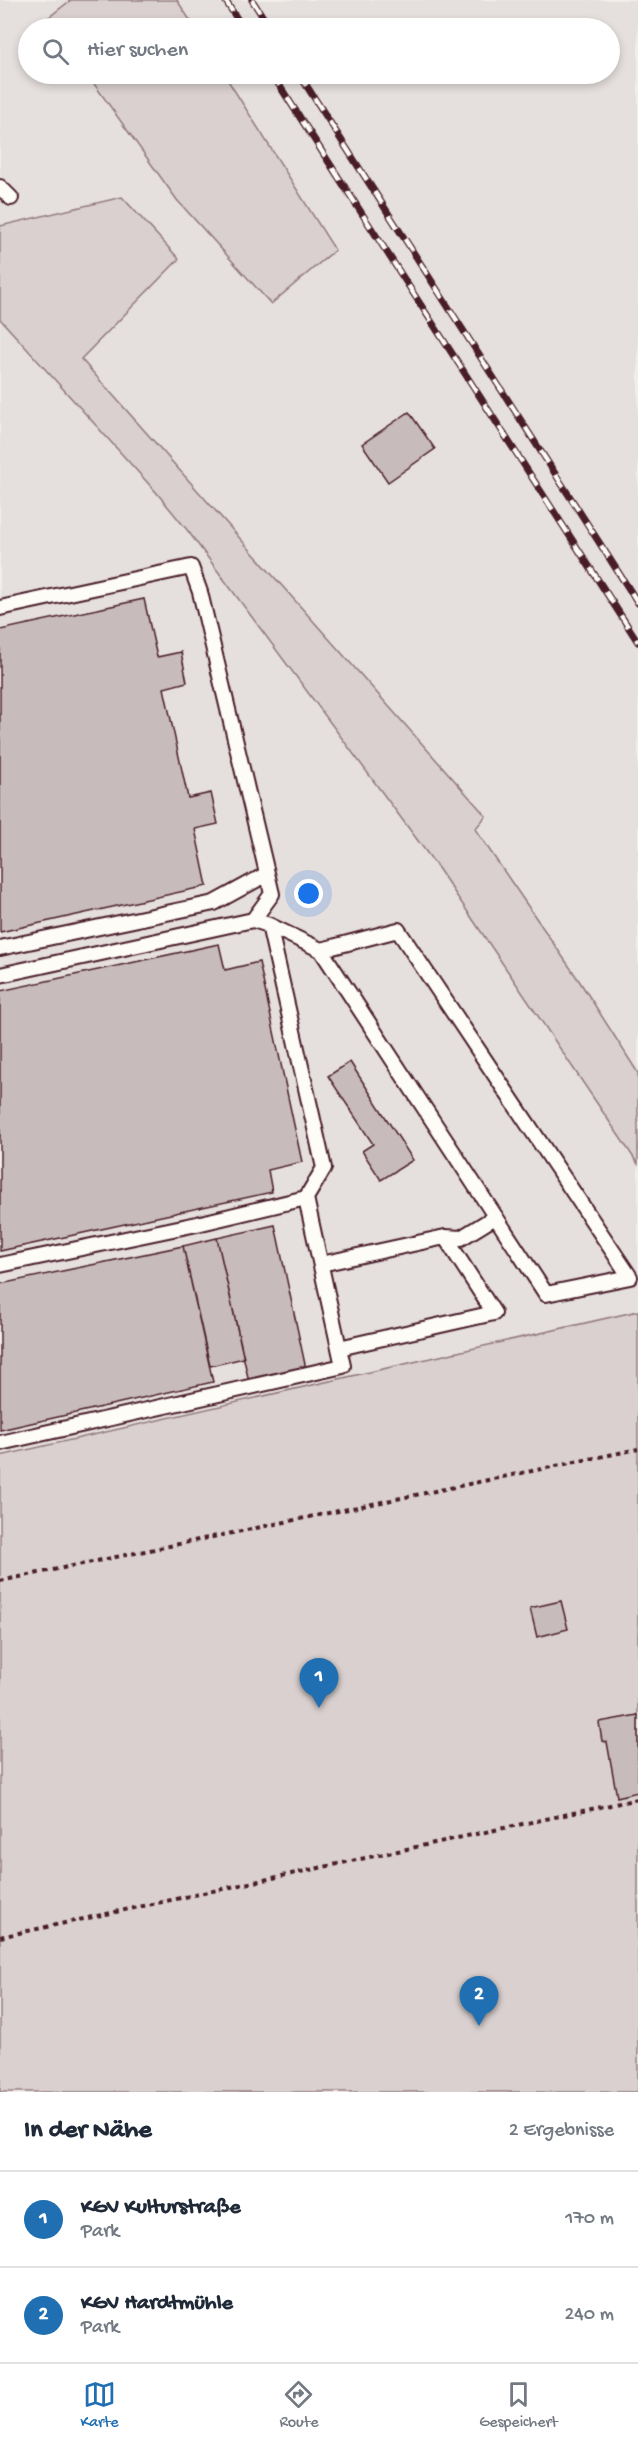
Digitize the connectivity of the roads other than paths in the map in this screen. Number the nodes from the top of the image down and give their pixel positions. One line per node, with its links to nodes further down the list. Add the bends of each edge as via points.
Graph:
1 (0, 187): 2 (lane)
2 (11, 198)
3 (0, 608): 4 (lane, via 190,567 200,592)
4 (267, 874): 5 (lane, via 272,894); 7 (lane, via 214,903)
5 (253, 920): 6 (lane); 9 (lane)
6 (269, 925): 8 (lane); 10 (lane, via 324,1168)
7 (0, 948)
8 (321, 950): 11 (lane); 11 (lane, via 398,930 630,1277 546,1294)
9 (0, 975)
10 (306, 1198): 13 (lane); 14 (lane)
11 (495, 1217): 12 (lane, via 461,1238)
12 (445, 1237): 13 (lane); 15 (lane, via 494,1313)
13 (321, 1264): 15 (lane)
14 (0, 1265)
15 (339, 1348): 16 (lane, via 343,1366)
16 (0, 1443)

